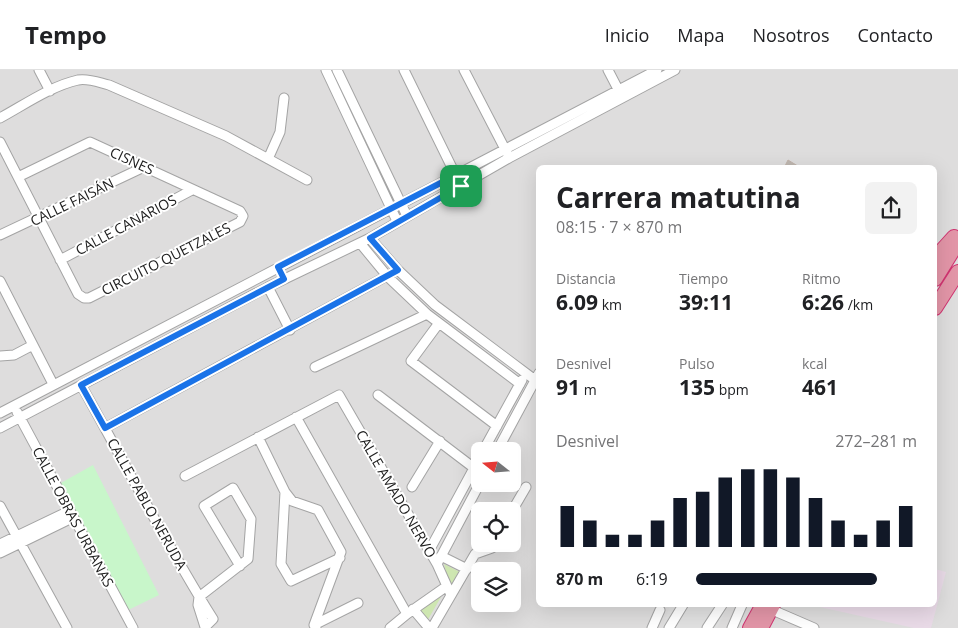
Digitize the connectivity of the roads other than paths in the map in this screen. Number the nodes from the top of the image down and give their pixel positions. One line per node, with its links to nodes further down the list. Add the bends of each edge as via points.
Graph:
1 (39, 70): 9 (street)
2 (326, 70): 24 (street)
3 (338, 70): 23 (street)
4 (404, 70): 18 (street)
5 (464, 70): 14 (street)
6 (608, 70): 10 (street)
7 (657, 70): 10 (street)
8 (675, 70): 10 (street)
9 (50, 92): 12 (street); 16 (street, via 79,80 109,85 226,136)
10 (620, 94): 14 (street); 15 (street)
11 (284, 98): 16 (street, via 280,132)
12 (0, 118)
13 (0, 142): 19 (street, CIRCUITO QUETZALES)
14 (504, 149): 15 (street); 18 (street)
15 (509, 158): 21 (street)
16 (268, 159): 20 (street)
17 (144, 168): 19 (street, CISNES, via 90,142); 22 (street, CISNES); 27 (street, CALLE FAISÁN)
18 (456, 175): 21 (street); 23 (street)
19 (18, 177): 27 (street, CIRCUITO QUETZALES)
20 (307, 180)
21 (461, 186): 26 (street)
22 (192, 190): 25 (street, CISNES, via 240,211); 35 (street, CALLE CANARIOS)
23 (401, 202): 24 (street); 26 (street)
24 (390, 208): 28 (street); 36 (street)
25 (243, 216): 35 (street, CIRCUITO QUETZALES, via 240,222 89,298 78,294)
26 (407, 216): 28 (street)
27 (40, 218): 30 (street, CALLE FAISÁN); 35 (street, CIRCUITO QUETZALES)
28 (397, 222): 31 (street)
29 (958, 233): 34 (highway)
30 (0, 235)
31 (370, 238): 33 (street); 37 (street)
32 (958, 242): 39 (highway)
33 (360, 243): 40 (street); 41 (street)
34 (937, 256)
35 (60, 260)
36 (278, 267): 41 (street); 54 (street)
37 (398, 270): 40 (street); 51 (street, via 434,305)
38 (958, 272): 44 (highway)
39 (937, 276)
40 (388, 277): 45 (street); 47 (street)
41 (284, 279): 43 (street)
42 (0, 282): 48 (street)
43 (268, 287): 47 (street); 56 (street)
44 (937, 305)
45 (427, 314): 46 (street); 50 (street)
46 (439, 323): 55 (street); 62 (street, via 411,361)
47 (290, 330): 64 (street)
48 (33, 344): 49 (street, via 14,355); 54 (street)
49 (0, 356)
50 (315, 367)
51 (526, 373): 52 (street); 55 (street)
52 (536, 376)
53 (536, 378): 68 (street)
54 (53, 384): 58 (street)
55 (520, 384): 62 (street)
56 (81, 385): 60 (street); 64 (street, CALLE PABLO NERUDA)
57 (378, 395): 66 (street)
58 (14, 405): 59 (street); 60 (street, CALLE OBRAS URBANAS)
59 (0, 412)
60 (19, 417): 63 (street); 78 (street, CALLE OBRAS URBANAS)
61 (296, 417): 65 (street); 81 (street, CALLE AMADO NERVO, via 339,395); 97 (street)
62 (497, 426): 67 (street)
63 (0, 428)
64 (105, 428): 86 (street, CALLE PABLO NERUDA, via 199,597)
65 (258, 437): 71 (street); 74 (street)
66 (440, 441): 69 (street); 72 (street)
67 (488, 442)
68 (502, 442)
69 (471, 466)
70 (471, 474): 81 (street)
71 (185, 476)
72 (412, 487)
73 (526, 487): 76 (street)
74 (285, 492): 84 (street, via 292,502 318,510 341,552); 84 (street, via 281,564 290,581)
75 (475, 492): 85 (street)
76 (517, 502)
77 (0, 506): 79 (street)
78 (70, 514): 79 (street); 102 (street, CALLE OBRAS URBANAS)
79 (18, 540): 80 (street); 83 (street); 101 (street)
80 (0, 544)
81 (429, 551): 85 (street, CALLE AMADO NERVO)
82 (481, 552): 87 (street, via 475,554)
83 (0, 554)
84 (340, 558): 99 (street)
85 (439, 560): 87 (street); 88 (street, CALLE AMADO NERVO)
86 (240, 566): 86 (street, via 248,559 251,519 233,488 204,506)
87 (467, 569): 88 (street)
88 (449, 590): 97 (street); 103 (street)
89 (358, 603): 99 (street)
90 (683, 607): 105 (street)
91 (719, 607): 106 (street)
92 (722, 607): 98 (street)
93 (741, 607): 98 (street)
94 (761, 607): 108 (highway)
95 (777, 607): 109 (highway); 110 (highway); 111 (street)
96 (660, 610): 104 (street)
97 (410, 611): 100 (street); 103 (street)
98 (737, 616): 107 (street)
99 (315, 626)
100 (392, 627)
101 (66, 628)
102 (133, 628)
103 (431, 628)
104 (652, 628)
105 (669, 628)
106 (707, 628)
107 (732, 628)
108 (750, 628)
109 (761, 628)
110 (769, 628)
111 (814, 628)

